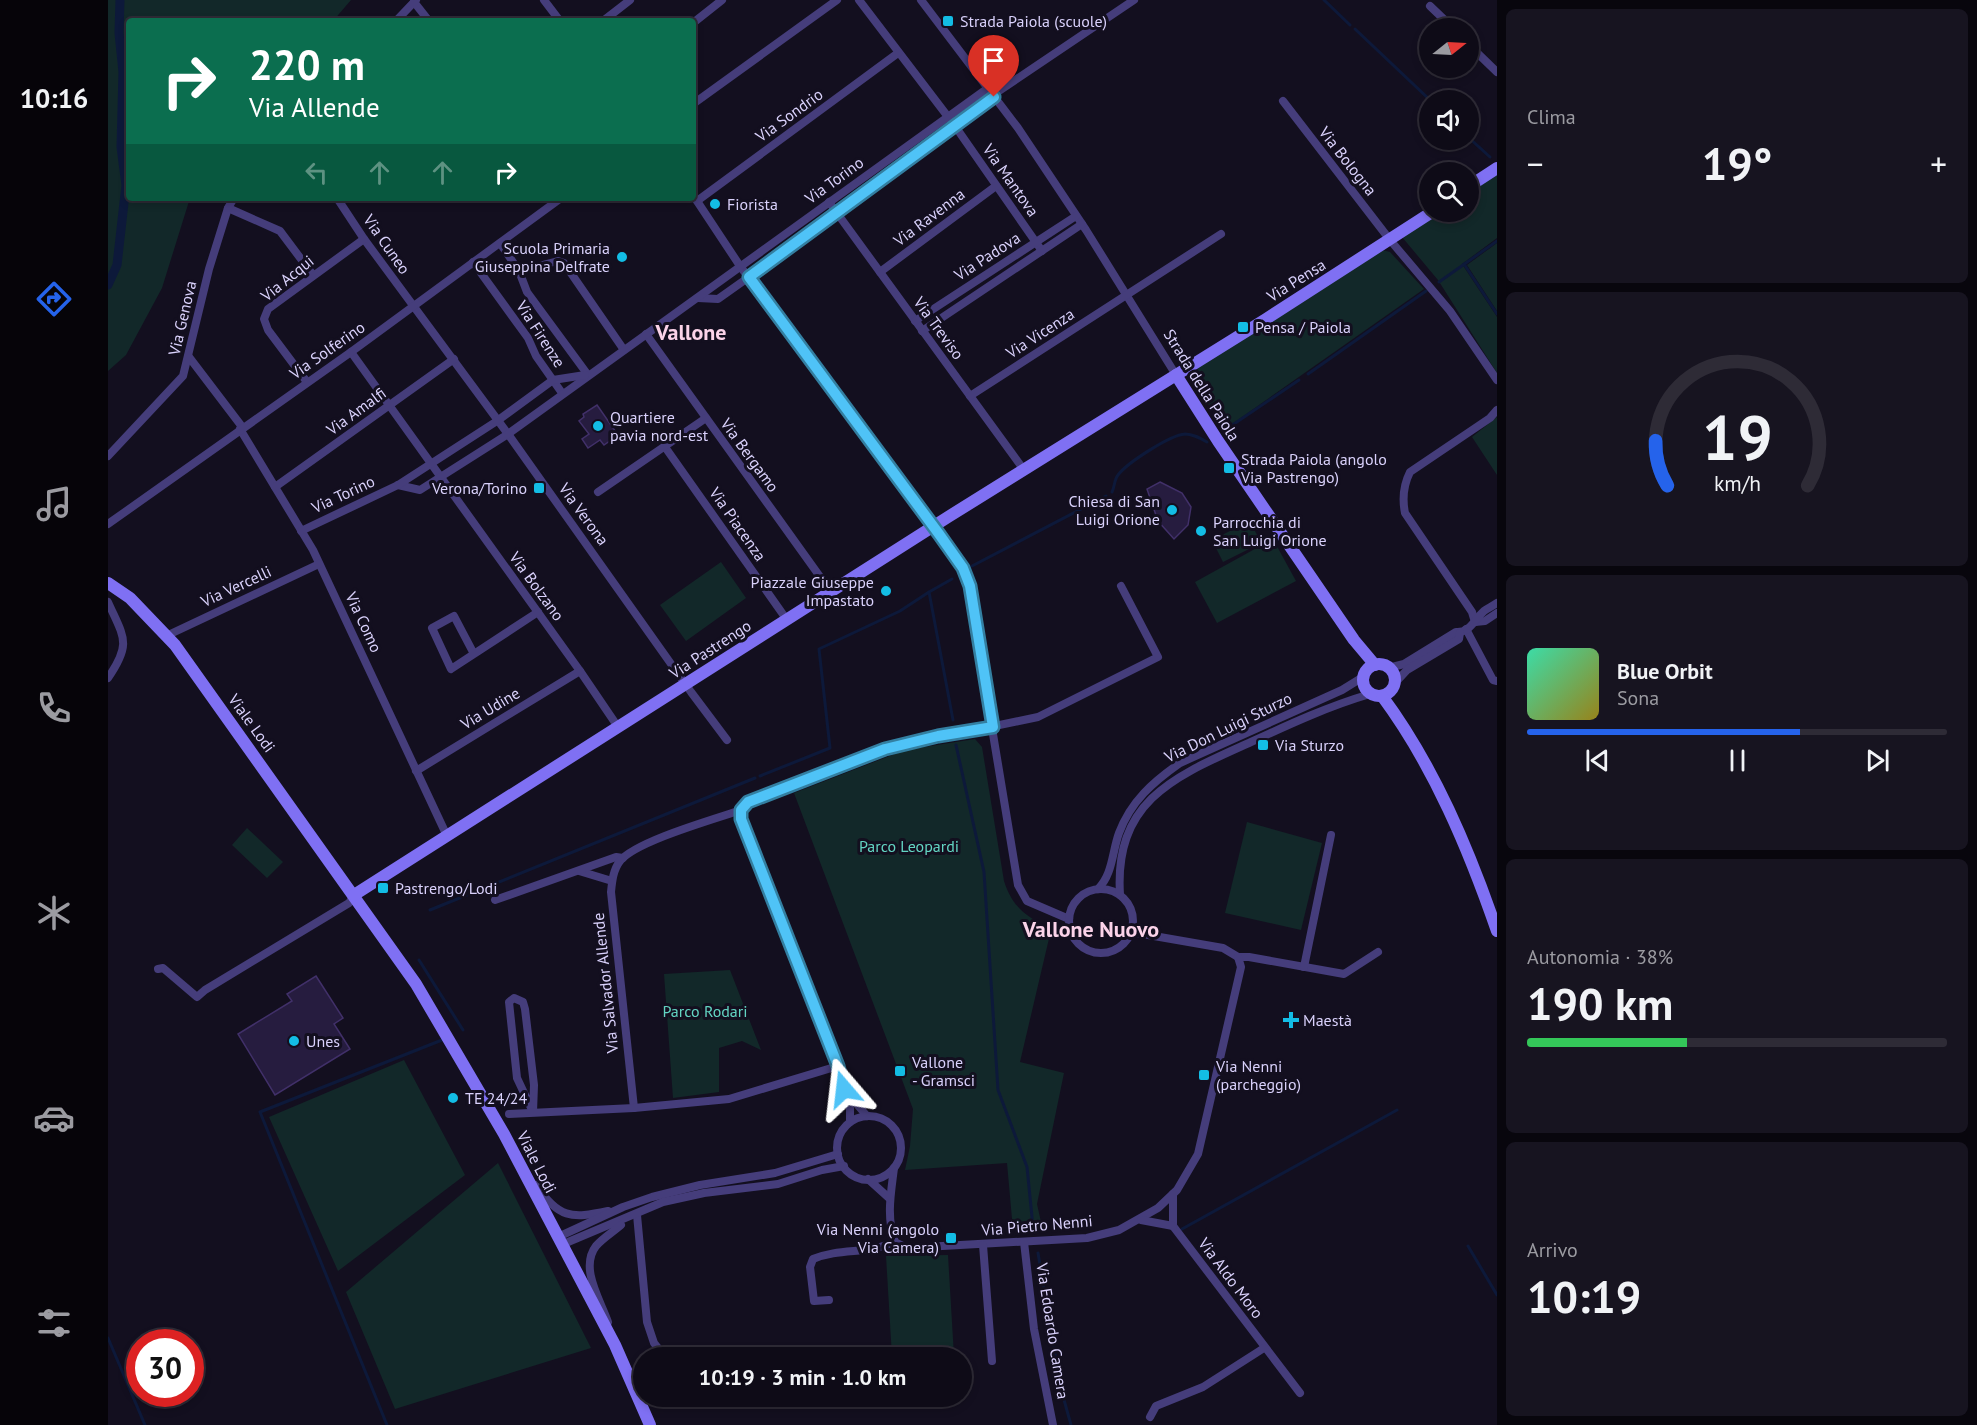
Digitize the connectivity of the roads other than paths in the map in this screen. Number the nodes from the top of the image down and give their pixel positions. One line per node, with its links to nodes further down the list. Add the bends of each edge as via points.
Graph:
1 (544, 0): 12 (street)
2 (722, 0): 15 (street)
3 (837, 0): 21 (street)
4 (859, 0): 16 (street)
5 (921, 0): 19 (street, Strada della Paiola)
6 (1134, 0): 19 (street, via 1040,66)
7 (415, 1): 10 (street); 11 (street)
8 (626, 1): 13 (street)
9 (1430, 6): 14 (street)
10 (399, 18)
11 (427, 18)
12 (558, 18)
13 (606, 18)
14 (1443, 18)
15 (696, 21)
16 (898, 53): 22 (street); 27 (street, Via Sondrio)
17 (1479, 55): 18 (street)
18 (1497, 72)
19 (992, 94): 22 (street, Via Torino); 23 (street, Via Torino); 35 (street, Strada della Paiola)
20 (1283, 101): 40 (street, Via Bologna)
21 (696, 102)
22 (948, 117): 23 (street, Via Mantova); 32 (street, Via Torino)
23 (955, 126): 26 (street, Via Mantova); 34 (street, Via Torino)
24 (1497, 168): 25 (street)
25 (1479, 180)
26 (996, 186): 41 (street, Via Mantova); 47 (street, Via Ravenna)
27 (696, 197)
28 (696, 200): 45 (street)
29 (232, 201): 33 (street, Via Genova)
30 (340, 201): 39 (street, Via Cuneo)
31 (557, 201): 42 (street, Via Solferino)
32 (829, 202): 34 (street, Via Treviso); 45 (street, Via Torino)
33 (228, 208): 48 (street, via 280,231); 58 (street, Via Genova)
34 (837, 214): 47 (street, Via Treviso); 49 (street, Via Torino)
35 (1076, 216): 37 (street, Strada della Paiola); 41 (street, Via Padova)
36 (1419, 221): 40 (street, Via Pensa)
37 (1082, 224): 43 (street, Via Padova); 50 (street, Strada della Paiola)
38 (1221, 234): 50 (street)
39 (364, 239): 48 (street, Via Acqui); 52 (street, Via Cuneo)
40 (1390, 240): 61 (street, Via Pensa); 63 (street, Via Bologna, via 1450,311)
41 (1036, 242): 43 (street, Via Mantova); 53 (street, Via Padova)
42 (500, 243): 44 (street, Via Solferino); 46 (street, Via Firenze)
43 (1042, 251): 54 (street, Via Padova)
44 (473, 262): 52 (street, Via Solferino); 62 (street, Via Firenze)
45 (740, 266): 49 (street); 51 (street, Via Torino)
46 (519, 271): 56 (street, via 558,261 564,263); 60 (street, Via Firenze, via 526,292)
47 (880, 272): 53 (street, Via Treviso)
48 (313, 275): 64 (street, Via Acqui, via 268,309 264,319)
49 (749, 277): 51 (street, Via Torino, via 718,299); 82 (street)
50 (1126, 294): 61 (street, Strada della Paiola); 66 (street, Via Vicenza)
51 (698, 298): 55 (street, Via Torino)
52 (413, 306): 57 (street, Via Solferino); 59 (street, Via Verona)
53 (915, 321): 54 (street, Via Treviso)
54 (922, 331): 66 (street, Via Treviso)
55 (646, 334): 56 (street, Via Torino); 69 (street, Via Bergamo)
56 (624, 350): 60 (street, Via Torino)
57 (351, 352): 64 (street, Via Solferino); 67 (street, Via Bolzano)
58 (189, 357): 71 (street, Via Como); 74 (street, Via Genova, via 183,376)
59 (454, 359): 67 (street, Via Amalfi); 70 (street, Via Verona)
60 (588, 375): 62 (street, Via Torino); 65 (street, Via Torino)
61 (1176, 375): 76 (street, Via Pastrengo); 99 (street, Strada della Paiola, via 1354,640)
62 (553, 380): 65 (street, Via Firenze); 70 (street, Via Torino)
63 (1497, 380)
64 (307, 382): 71 (street, Via Solferino)
65 (562, 393): 72 (street, Via Torino)
66 (970, 396): 76 (street, Via Treviso)
67 (390, 406): 75 (street, Via Bolzano); 79 (street, Via Amalfi)
68 (1497, 410): 93 (street, via 1410,472 1402,500 1405,513)
69 (706, 418): 73 (street); 87 (street, Via Bergamo)
70 (497, 421): 72 (street, Via Verona); 75 (street, Via Torino)
71 (242, 429): 79 (street, Via Como); 81 (street, Via Solferino)
72 (508, 434): 77 (street, Via Torino); 102 (street, Via Verona)
73 (665, 447): 80 (street); 92 (street, Via Piacenza)
74 (108, 456)
75 (431, 464): 77 (street, Via Bolzano); 78 (street, Via Torino)
76 (1024, 470): 82 (street, Via Pastrengo)
77 (441, 478): 78 (street, Via Torino, via 420,490); 90 (street, Via Bolzano)
78 (398, 485): 83 (street, Via Torino)
79 (275, 487): 83 (street, Via Como)
80 (598, 492)
81 (108, 524)
82 (934, 527): 87 (street, Via Pastrengo); 105 (street, via 963,568 970,586)
83 (301, 531): 84 (street, Via Como)
84 (320, 564): 95 (street, Via Vercelli); 107 (street, Via Como)
85 (108, 583): 95 (street, Viale Lodi, via 130,598)
86 (1121, 586): 105 (street, via 1158,657 1038,717)
87 (831, 592): 92 (street, Via Pastrengo)
88 (108, 602): 100 (street, via 125,640 124,652)
89 (1497, 603): 93 (street)
90 (538, 612): 96 (street); 98 (street, Via Bolzano)
91 (1497, 613): 93 (street)
92 (787, 620): 102 (street, Via Pastrengo)
93 (1475, 622): 94 (street)
94 (1463, 631): 97 (street, via 1404,664); 101 (street); 103 (street, via 1459,639 1407,670)
95 (166, 636): 115 (street, Viale Lodi)
96 (474, 654): 96 (street, via 451,669 432,628 454,616)
97 (1388, 668): 99 (street); 103 (street, via 1394,677)
98 (580, 671): 104 (street, Via Bolzano); 107 (street, Via Udine)
99 (1367, 672): 103 (street, Strada della Paiola, via 1365,690); 114 (street, Via Don Luigi Sturzo, via 1332,694 1180,763 1142,792 1128,813 1106,881)
100 (108, 678)
101 (1497, 681)
102 (687, 684): 104 (street, Via Pastrengo); 106 (street, Via Verona)
103 (1384, 691): 116 (street, Via Don Luigi Sturzo, via 1345,701 1236,748 1184,773 1156,792 1133,823 1121,864); 119 (street, via 1454,823)
104 (618, 727): 110 (street, Via Pastrengo)
105 (993, 727): 108 (street, via 885,749 748,802); 118 (street, via 1018,885 1027,901)
106 (727, 740)
107 (416, 771): 110 (street, Via Como)
108 (741, 810): 111 (street, via 640,847); 125 (street, via 741,819)
109 (1330, 835): 123 (street)
110 (447, 836): 115 (street, Via Pastrengo)
111 (623, 858): 112 (street); 113 (street, Via Salvador Allende)
112 (579, 871): 113 (street); 117 (street)
113 (612, 881): 127 (street, Via Salvador Allende, via 613,923)
114 (1098, 889): 116 (street); 118 (street, via 1078,898)
115 (354, 895): 124 (street, via 349,903 197,997 163,968); 132 (street, Viale Lodi, via 417,984)
116 (1120, 895): 120 (street, via 1132,912)
117 (495, 900)
118 (1069, 919): 120 (street, via 1076,941 1095,953 1117,949)
119 (1497, 931)
120 (1131, 932): 122 (street, via 1223,948)
121 (1378, 952): 123 (street, via 1344,974)
122 (1238, 957): 123 (street); 137 (street, Via Pietro Nenni, via 1241,967 1198,1154)
123 (1304, 967)
124 (158, 969)
125 (838, 1066): 126 (street); 127 (street, via 729,1099)
126 (844, 1089): 130 (street); 131 (street)
127 (634, 1108): 128 (street)
128 (533, 1113): 128 (street, via 534,1085 525,1009 523,1002 514,998 509,1002 513,1058 517,1078); 129 (street)
129 (509, 1114)
130 (867, 1116): 131 (street); 135 (street, via 887,1121 897,1131 901,1146)
131 (850, 1122): 133 (street, via 840,1136)
132 (504, 1134): 139 (street, via 548,1203 567,1216); 144 (street, Viale Lodi)
133 (838, 1154): 134 (street); 139 (street, via 775,1173 700,1185)
134 (844, 1166): 136 (street, via 852,1174); 140 (street, via 778,1184 663,1202)
135 (894, 1168): 136 (street, via 882,1177); 138 (street)
136 (868, 1179): 138 (street)
137 (1173, 1194): 142 (street, Via Pietro Nenni); 143 (street)
138 (889, 1198): 145 (street)
139 (623, 1207): 144 (street)
140 (637, 1215): 141 (street); 150 (street, via 647,1322)
141 (627, 1219): 144 (street); 149 (street, via 594,1248 590,1266 592,1286)
142 (1141, 1220): 143 (street); 146 (street, Via Pietro Nenni, via 1087,1238)
143 (1173, 1226): 151 (street, Via Aldo Moro)
144 (560, 1241): 149 (street, Viale Lodi)
145 (895, 1242): 147 (street, Via Pietro Nenni, via 907,1248); 148 (street, Via Pietro Nenni, via 813,1259 810,1267 814,1301)
146 (1024, 1242): 147 (street, Via Pietro Nenni); 156 (street, Via Edoardo Camera, via 1034,1329)
147 (983, 1248): 152 (street)
148 (829, 1300)
149 (615, 1345): 155 (street, Viale Lodi)
150 (657, 1347)
151 (1264, 1348): 153 (street, Via Aldo Moro); 154 (street, via 1203,1387 1156,1406)
152 (992, 1361)
153 (1300, 1393)
154 (1150, 1417)
155 (650, 1425)
156 (1053, 1425)

